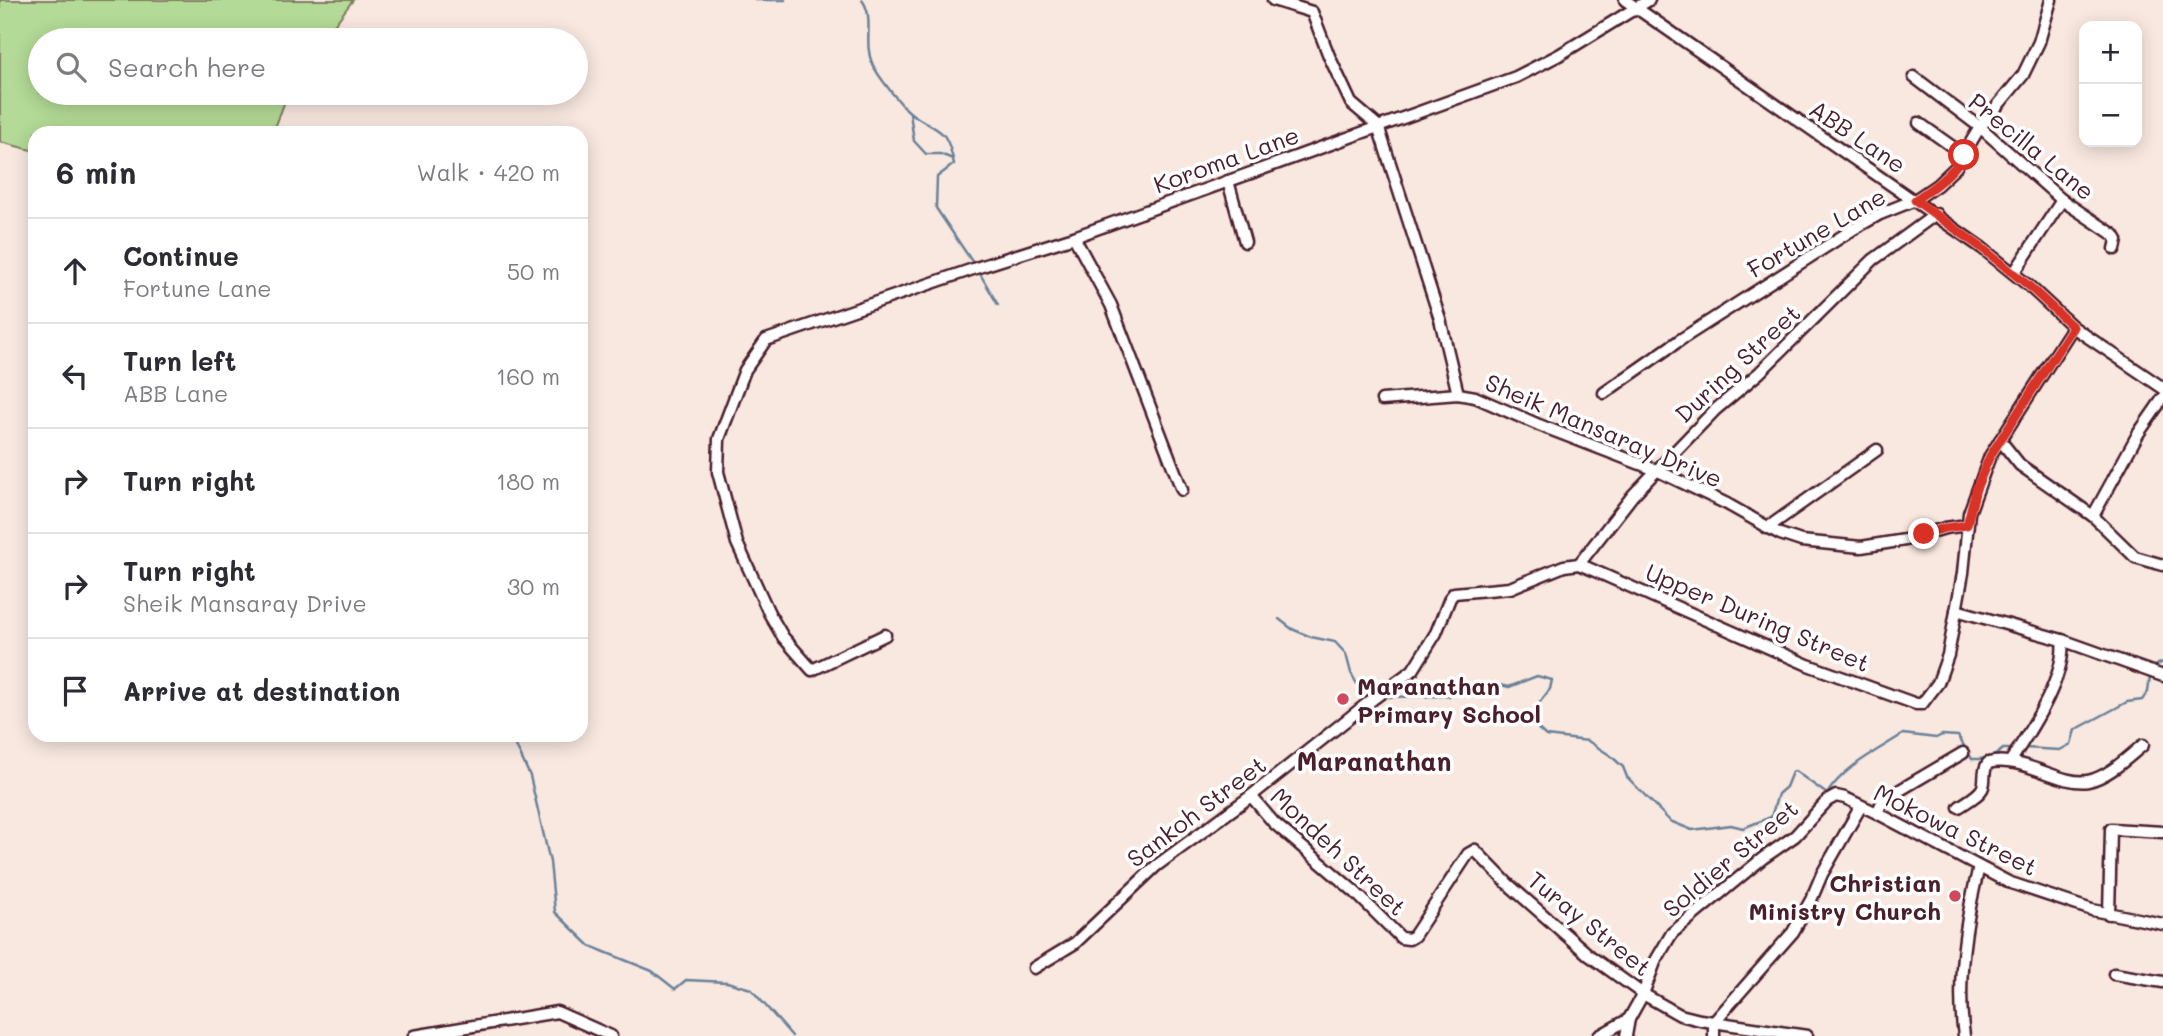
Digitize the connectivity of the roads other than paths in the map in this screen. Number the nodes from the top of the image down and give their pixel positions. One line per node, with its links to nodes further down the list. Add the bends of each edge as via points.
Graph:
1 (1625, 0): 5 (street, ABB Lane)
2 (1649, 0): 5 (street, Koroma Lane)
3 (2051, 0): 9 (street, Fortune Lane, via 2039,43 2023,75)
4 (1277, 1): 8 (street, via 1312,12 1351,103)
5 (1636, 8): 8 (street, Koroma Lane, via 1516,77); 12 (street, ABB Lane)
6 (1914, 77): 9 (street, Precilla Lane)
7 (1919, 123): 10 (street)
8 (1378, 126): 11 (street, Koroma Lane); 22 (street, via 1440,319)
9 (1980, 127): 10 (street, Fortune Lane); 13 (street, Precilla Lane)
10 (1964, 155): 12 (street, Fortune Lane, via 1937,185)
11 (1228, 181): 15 (street, Koroma Lane); 16 (street)
12 (1915, 200): 14 (street, ABB Lane); 21 (street, Fortune Lane, via 1852,230)
13 (2062, 200): 17 (street, Precilla Lane, via 2114,235); 18 (street)
14 (1936, 214): 18 (street, ABB Lane); 27 (street, During Street, via 1873,260)
15 (1074, 237): 28 (street, via 1111,305); 35 (street, Koroma Lane, via 766,340 745,370 719,439 717,457 737,543 769,613 812,670)
16 (1244, 242)
17 (2115, 249)
18 (2014, 273): 19 (street, ABB Lane)
19 (2073, 327): 20 (street, ABB Lane); 25 (street)
20 (2163, 388)
21 (1604, 393)
22 (1458, 394): 24 (street, Sheik Mansaray Drive); 27 (street, Sheik Mansaray Drive)
23 (2163, 398): 29 (street)
24 (1382, 400)
25 (2000, 440): 29 (street, via 2020,465); 30 (street, via 1981,475)
26 (1877, 450): 31 (street)
27 (1656, 470): 31 (street, Sheik Mansaray Drive); 32 (street, During Street)
28 (1182, 489)
29 (2093, 516): 33 (street, via 2136,557)
30 (1967, 525): 31 (street, Sheik Mansaray Drive, via 1861,547 1801,541); 34 (street)
31 (1767, 528)
32 (1580, 564): 34 (street, Upper During Street, via 1808,665 1916,704 1922,704 1944,669); 41 (street, Sankoh Street, via 1510,588 1454,593 1413,670)
33 (2163, 565)
34 (1956, 610): 36 (street)
35 (885, 635)
36 (2062, 640): 37 (street); 40 (street, via 2062,657 2050,695)
37 (2163, 676)
38 (2143, 746): 40 (street, via 2090,781)
39 (1963, 753): 45 (street, via 1883,800)
40 (2010, 762): 44 (street, via 1988,763 1980,791)
41 (1251, 796): 47 (street, Mondeh Street, via 1274,823 1401,938 1414,936 1468,854); 51 (street, Sankoh Street, via 1156,866 1075,943)
42 (1836, 796): 43 (street, Mokowa Street); 54 (street, Soldier Street, via 1795,836 1672,933)
43 (1861, 806): 45 (street, Mokowa Street); 56 (street, via 1793,932)
44 (1959, 807)
45 (1877, 813): 48 (street, Mokowa Street)
46 (2163, 832): 49 (street, via 2111,829)
47 (1479, 851): 54 (street, Turay Street, via 1508,884 1590,956)
48 (1979, 867): 49 (street, Mokowa Street, via 2008,882); 63 (street, via 1969,904 1961,973)
49 (2109, 914): 50 (street, Mokowa Street)
50 (2163, 924)
51 (1034, 968)
52 (2114, 974): 53 (street)
53 (2163, 982)
54 (1643, 994): 55 (street, Soldier Street); 56 (street, Turay Street, via 1680,1015)
55 (1629, 1019): 59 (street); 60 (street, Soldier Street)
56 (1714, 1022): 61 (street); 62 (street, Turay Street)
57 (414, 1036): 58 (street, via 557,1012)
58 (611, 1036)
59 (1599, 1036)
60 (1626, 1036)
61 (1714, 1036)
62 (1807, 1036)
63 (1964, 1036)

